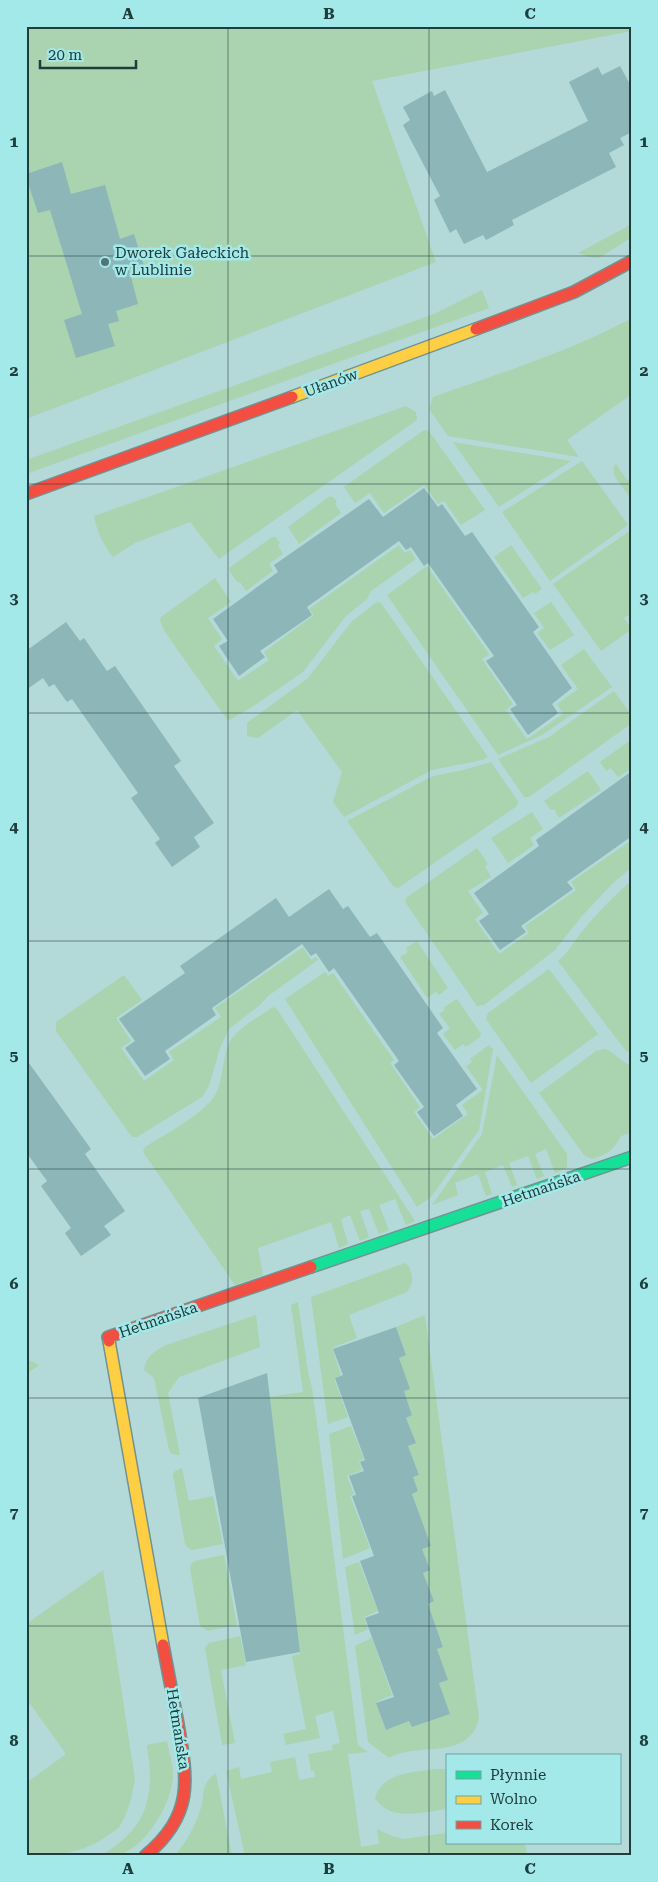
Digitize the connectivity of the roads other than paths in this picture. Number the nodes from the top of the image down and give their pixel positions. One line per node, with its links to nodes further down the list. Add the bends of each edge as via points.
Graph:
1 (632, 261): 2 (street, Ułanów, via 574,292)
2 (26, 494)
3 (632, 1157): 4 (street, Hetmańska, via 108,1337 185,1764 186,1788 180,1810 162,1841)
4 (145, 1856)

